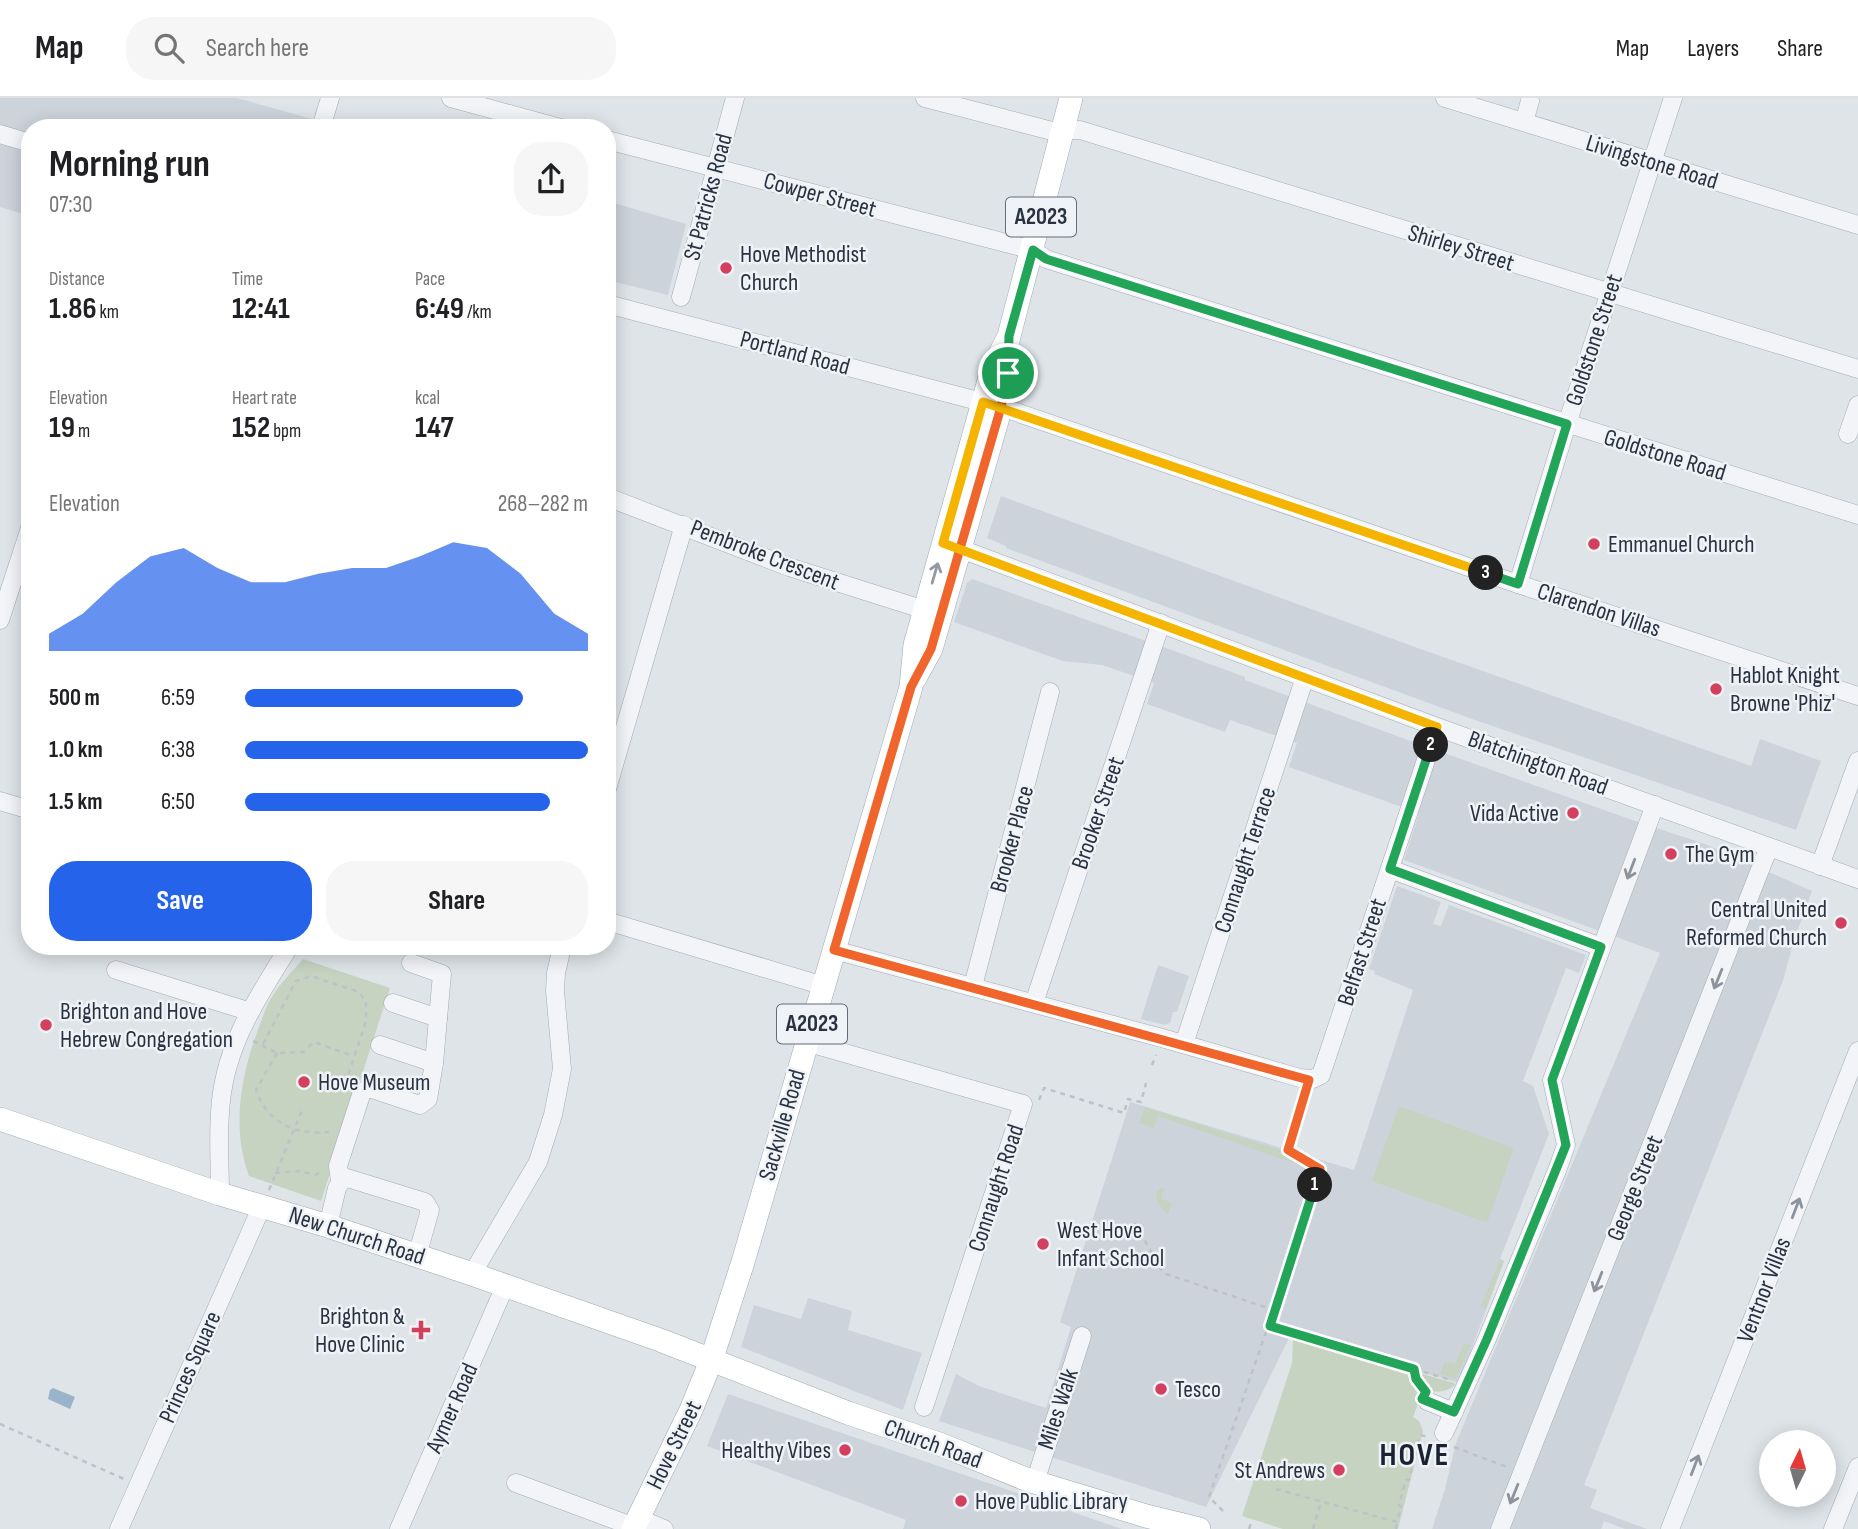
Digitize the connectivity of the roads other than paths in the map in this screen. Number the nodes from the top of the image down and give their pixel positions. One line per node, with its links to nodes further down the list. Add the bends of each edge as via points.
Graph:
1 (330, 98): 9 (street)
2 (451, 98): 10 (street)
3 (735, 98): 17 (street, St Patricks Road)
4 (925, 98): 12 (street, Shirley Street, via 1052,131)
5 (1071, 98): 12 (main road, Sackville Road / A2023)
6 (1445, 98): 11 (street, Livingstone Road)
7 (1673, 98): 16 (street, Goldstone Street)
8 (1530, 101): 11 (street)
9 (324, 119)
10 (527, 119)
11 (1524, 122): 16 (street, Livingstone Road)
12 (1064, 130): 19 (main road, Sackville Road / A2023); 20 (street, Shirley Street, via 1080,130)
13 (0, 134): 14 (street)
14 (21, 140)
15 (616, 142): 17 (street, Cowper Street)
16 (1652, 162): 18 (street, Livingstone Road); 20 (street, Goldstone Street)
17 (717, 168): 19 (street, Cowper Street); 21 (street, St Patricks Road)
18 (1858, 225)
19 (1033, 250): 24 (main road, Sackville Road / A2023, via 1009,336 1008,373); 26 (street, Goldstone Road, via 1046,259)
20 (1610, 294): 23 (street, Shirley Street); 26 (street, Goldstone Street)
21 (681, 297)
22 (616, 306): 24 (street, Portland Road)
23 (1858, 369)
24 (992, 405): 31 (main road, Sackville Road / A2023); 33 (street, Clarendon Villas)
25 (1858, 405): 27 (street)
26 (1567, 424): 29 (street, Goldstone Road); 33 (street, Goldstone Street)
27 (1848, 434)
28 (616, 499): 30 (street, Pembroke Crescent)
29 (1858, 515)
30 (684, 525): 34 (street, Pembroke Crescent, via 789,567); 42 (street)
31 (952, 546): 34 (main road, Sackville Road / A2023, one-way to 31); 36 (street, Blatchington Road); 38 (main road, Sackville Road / A2023, via 931,649)
32 (21, 556): 35 (street)
33 (1518, 584): 40 (street, Clarendon Villas)
34 (925, 610): 38 (main road, Sackville Road / A2023, via 915,645)
35 (0, 620)
36 (1161, 623): 37 (street, Blatchington Road); 61 (street, Brooker Street)
37 (1306, 677): 41 (street, Blatchington Road); 65 (street, Connaught Terrace)
38 (911, 687): 53 (main road, Sackville Road / A2023)
39 (1050, 692): 59 (street, Brooker Place)
40 (1858, 696)
41 (1437, 727): 45 (street, Blatchington Road); 49 (street, Belfast Street)
42 (616, 758)
43 (1858, 761): 48 (street)
44 (0, 801): 46 (street)
45 (1655, 805): 47 (street, Blatchington Road); 52 (street, one-way to 52)
46 (21, 807)
47 (1769, 847): 48 (street, Blatchington Road); 91 (street, George Street, one-way to 91)
48 (1820, 866): 50 (street, Blatchington Road)
49 (1390, 869): 52 (street); 65 (street, Belfast Street, via 1321,1075 1305,1079)
50 (1858, 879)
51 (616, 923): 58 (street)
52 (1601, 947): 81 (street, via 1552,1080 1566,1145)
53 (834, 950): 58 (main road, Sackville Road / A2023); 59 (street)
54 (284, 955): 62 (street)
55 (560, 955): 75 (street, via 555,991 562,1069 553,1115 538,1162)
56 (411, 963): 63 (street, via 442,974)
57 (117, 970): 62 (street)
58 (824, 986): 64 (main road, Sackville Road / A2023)
59 (973, 986): 61 (street)
60 (393, 1003): 63 (street)
61 (1034, 1003): 65 (street)
62 (248, 1011): 71 (street, via 226,1074 220,1111)
63 (438, 1018): 68 (street)
64 (806, 1042): 78 (main road, Sackville Road / A2023); 80 (street, Connaught Road, via 1023,1104)
65 (1184, 1044)
66 (380, 1045): 68 (street)
67 (1858, 1051): 92 (street, Ventnor Villas, one-way to 67)
68 (434, 1063): 70 (street, via 428,1099 420,1105 369,1088 362,1092 338,1166)
69 (0, 1119): 71 (main road, New Church Road)
70 (340, 1181): 73 (street); 74 (street, via 344,1177 425,1202 430,1210)
71 (220, 1194): 72 (main road, New Church Road)
72 (262, 1206): 73 (main road, New Church Road); 87 (street, Princes Square)
73 (328, 1226): 74 (main road, New Church Road)
74 (417, 1256): 75 (main road, New Church Road)
75 (472, 1274): 76 (main road, New Church Road)
76 (505, 1286): 78 (main road, New Church Road); 88 (street, Aymer Road)
77 (1082, 1336): 84 (street, Miles Walk)
78 (711, 1361): 84 (main road, Church Road); 86 (main road, Hove Street / A2023)
79 (1427, 1401): 81 (street)
80 (924, 1407)
81 (1454, 1412): 82 (street)
82 (1448, 1440)
83 (1858, 1467): 93 (street)
84 (1035, 1482): 90 (main road, Church Road)
85 (516, 1483): 86 (street)
86 (635, 1525): 89 (street)
87 (119, 1529)
88 (399, 1529)
89 (664, 1529)
90 (1199, 1529)
91 (1500, 1529)
92 (1670, 1529)
93 (1833, 1529)

